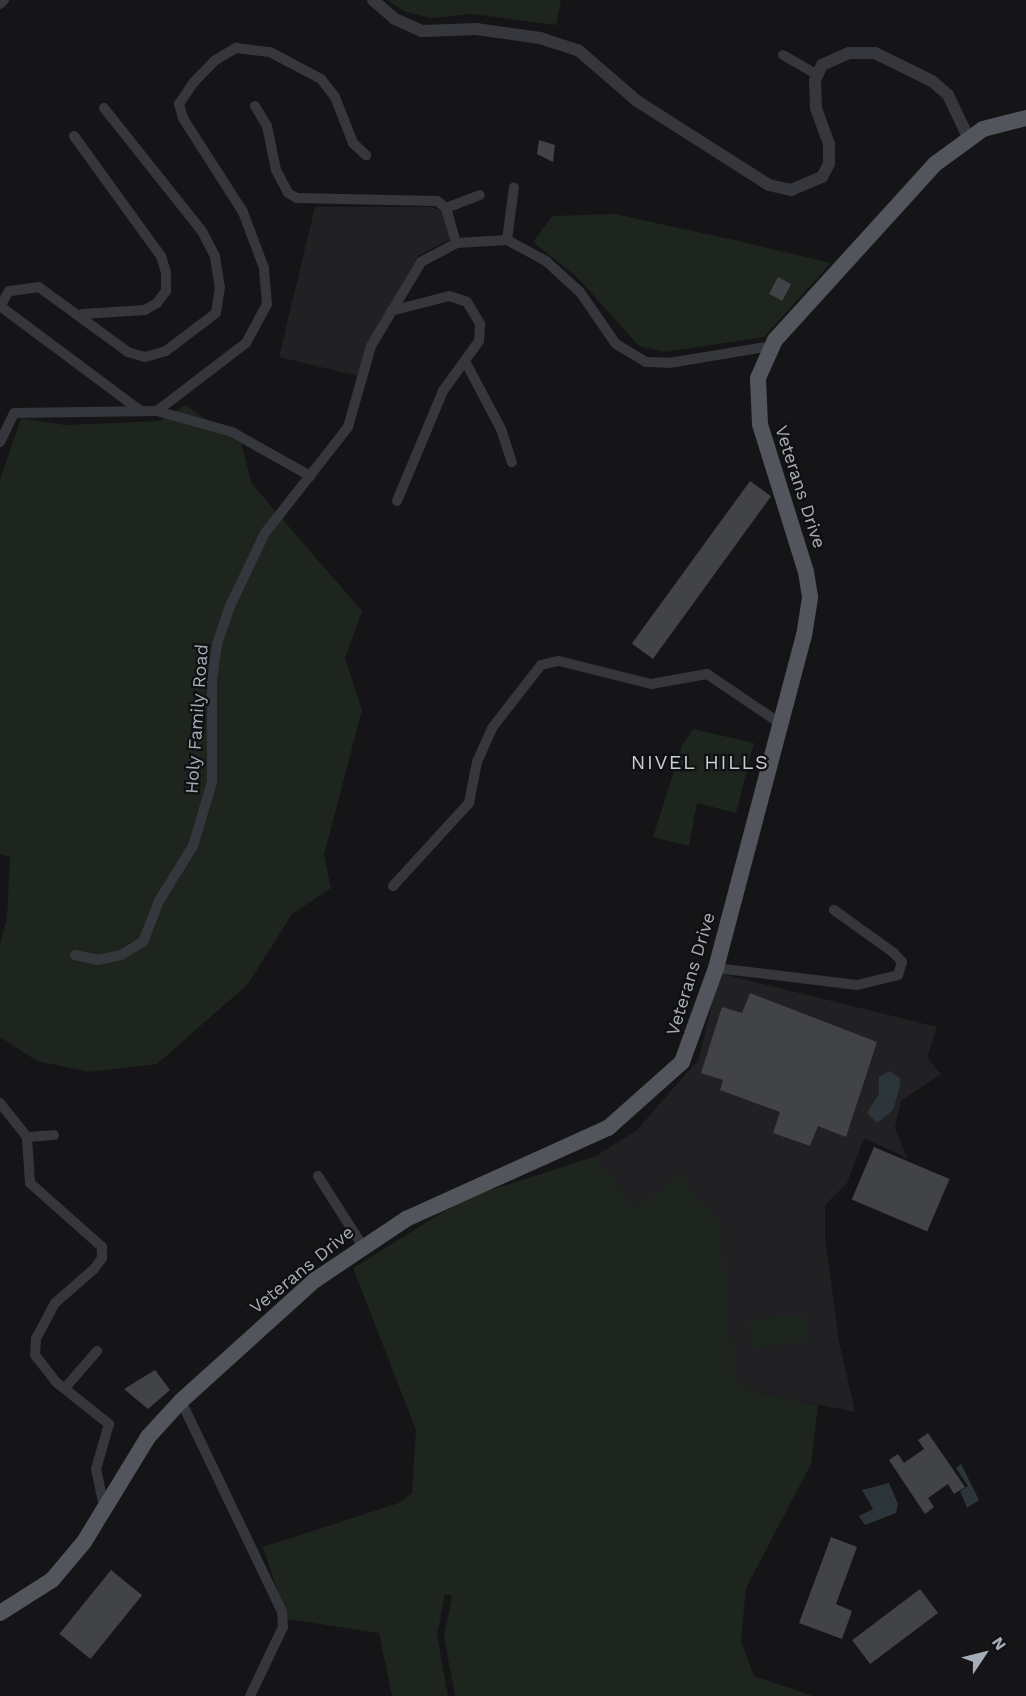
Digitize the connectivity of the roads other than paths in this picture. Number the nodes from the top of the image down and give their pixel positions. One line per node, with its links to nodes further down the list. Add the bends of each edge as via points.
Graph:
1 (4, 0): 3 (street)
2 (373, 0): 5 (street, via 395,19 422,31 476,29 540,38 578,50 637,101 751,175 791,190 822,177 830,164 829,144 816,108)
3 (0, 4)
4 (783, 55): 5 (street)
5 (817, 75): 10 (street, via 831,59 849,53 875,53 899,63 948,95)
6 (255, 106): 14 (street, via 267,126 276,170 288,193 297,198 425,199)
7 (104, 108): 18 (street, via 202,231 215,257 221,300 208,323 166,351 145,357 128,352)
8 (1026, 118): 10 (main road)
9 (74, 136): 18 (street, via 161,256 166,272 166,291 158,303 145,310)
10 (969, 137): 19 (main road, Veterans Drive, via 935,164)
11 (366, 154): 22 (street, via 353,143 335,97 321,79 270,52 236,48 214,61 193,83 179,104 183,118 255,238 267,304 246,343)
12 (514, 187): 15 (street)
13 (480, 195): 14 (street)
14 (446, 208): 16 (street)
15 (507, 240): 16 (street, Holy Family Road); 19 (street, via 546,261 580,292 616,344 646,362 669,363)
16 (456, 243): 17 (street, Holy Family Road, via 421,262)
17 (391, 311): 20 (street, via 449,296 467,302 480,324 479,341); 25 (street, Holy Family Road, via 371,346 348,428)
18 (82, 314): 21 (street, via 39,286 9,291 0,306)
19 (772, 346): 27 (main road, Veterans Drive, via 758,378 756,405 810,597)
20 (465, 360): 24 (street, via 501,429); 26 (street, via 443,391)
21 (141, 411): 22 (street); 23 (street, via 14,413)
22 (157, 411): 25 (street, via 232,432)
23 (0, 442)
24 (512, 462)
25 (310, 476): 30 (street, Holy Family Road, via 265,532 217,644 212,782 193,846 159,901 143,942 121,955 98,960)
26 (397, 501)
27 (781, 724): 28 (street, via 707,674 651,684 559,661 541,665 492,728 477,762 469,803); 31 (main road, Veterans Drive)
28 (393, 886)
29 (834, 910): 31 (street, via 894,953 902,962 898,975 857,985)
30 (75, 955)
31 (716, 968): 36 (main road, Veterans Drive, via 682,1062 629,1112 564,1150 451,1196)
32 (0, 1103): 34 (street)
33 (54, 1135): 34 (street)
34 (27, 1137): 38 (street, via 30,1183 102,1247 102,1258 55,1304 36,1338 36,1359)
35 (318, 1176): 36 (street)
36 (362, 1245): 39 (main road, Veterans Drive, via 315,1280)
37 (97, 1351): 38 (street)
38 (64, 1388): 40 (street, via 109,1424 96,1469)
39 (181, 1401): 40 (main road, Veterans Drive, via 148,1437); 42 (street, via 282,1612 283,1627)
40 (104, 1508): 41 (main road, Veterans Drive, via 52,1580)
41 (0, 1613)
42 (250, 1696)

